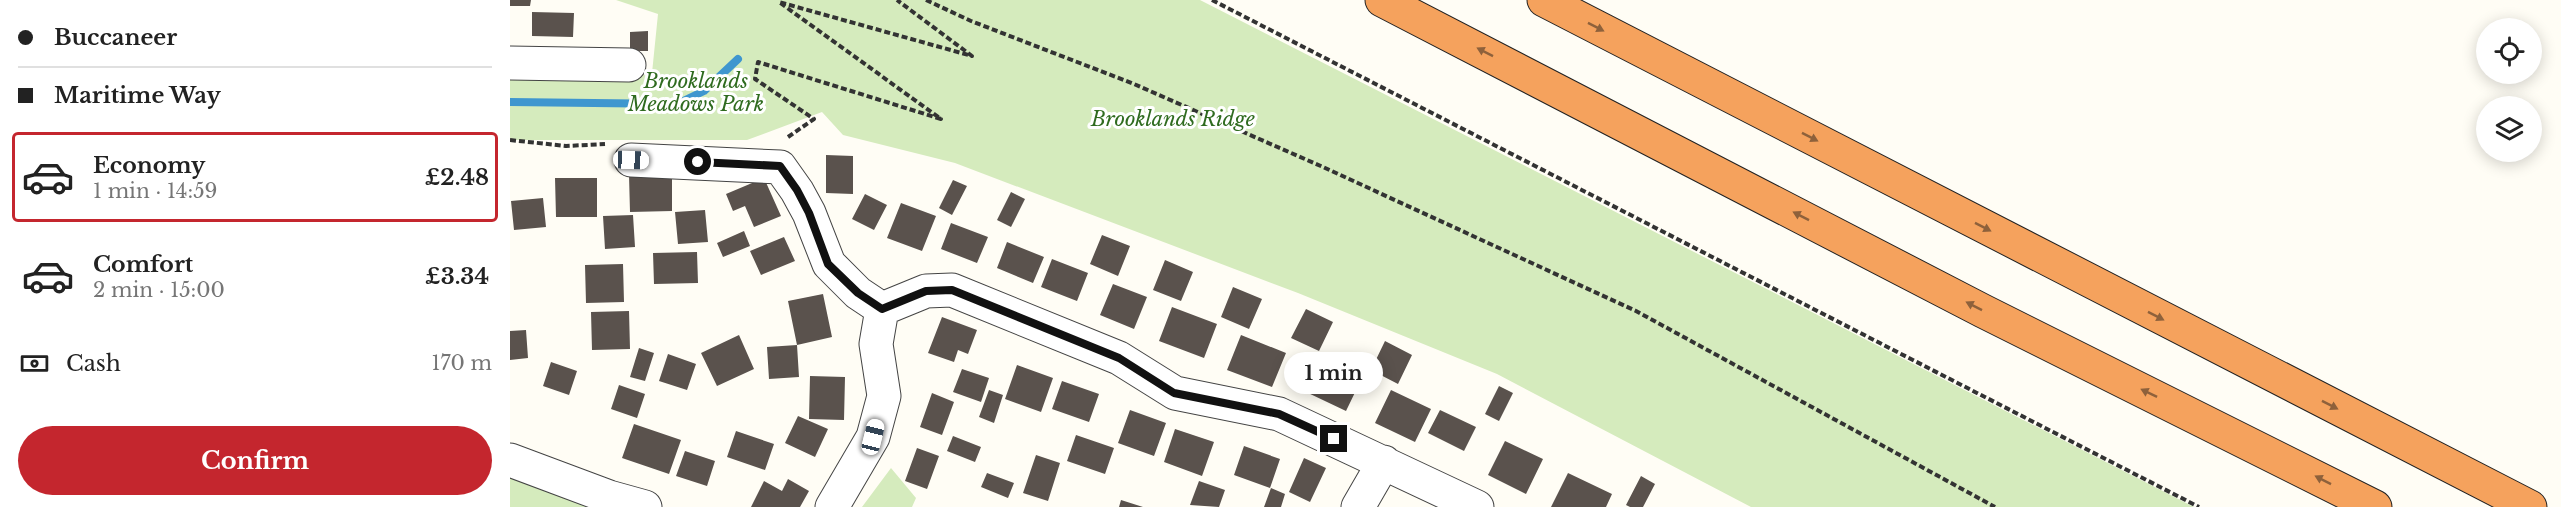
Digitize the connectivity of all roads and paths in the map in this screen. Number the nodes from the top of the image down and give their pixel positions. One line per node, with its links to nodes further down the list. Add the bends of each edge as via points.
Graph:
1 (897, 0): 6 (path, via 972,56)
2 (926, 0): 19 (path, via 1323,166 1636,310)
3 (1212, 0): 20 (path)
4 (1382, 0): 21 (highway, one-way to 4, via 1983,311)
5 (1544, 0): 22 (highway, one-way to 22)
6 (777, 1): 9 (path, via 941,119 758,62 755,79 814,119)
7 (609, 56): 8 (street)
8 (510, 63)
9 (784, 139)
10 (510, 140): 11 (path)
11 (622, 152): 12 (street, via 780,166 809,213 828,264 858,293)
12 (882, 309): 14 (street, via 926,291 952,290 1119,358 1174,393 1279,414); 16 (street, via 876,344 884,396 873,437)
13 (510, 460): 15 (street)
14 (1384, 462): 17 (street); 18 (street)
15 (645, 507)
16 (832, 507)
17 (1358, 507)
18 (1478, 507)
19 (1995, 507)
20 (2199, 507)
21 (2375, 507)
22 (2530, 507)

